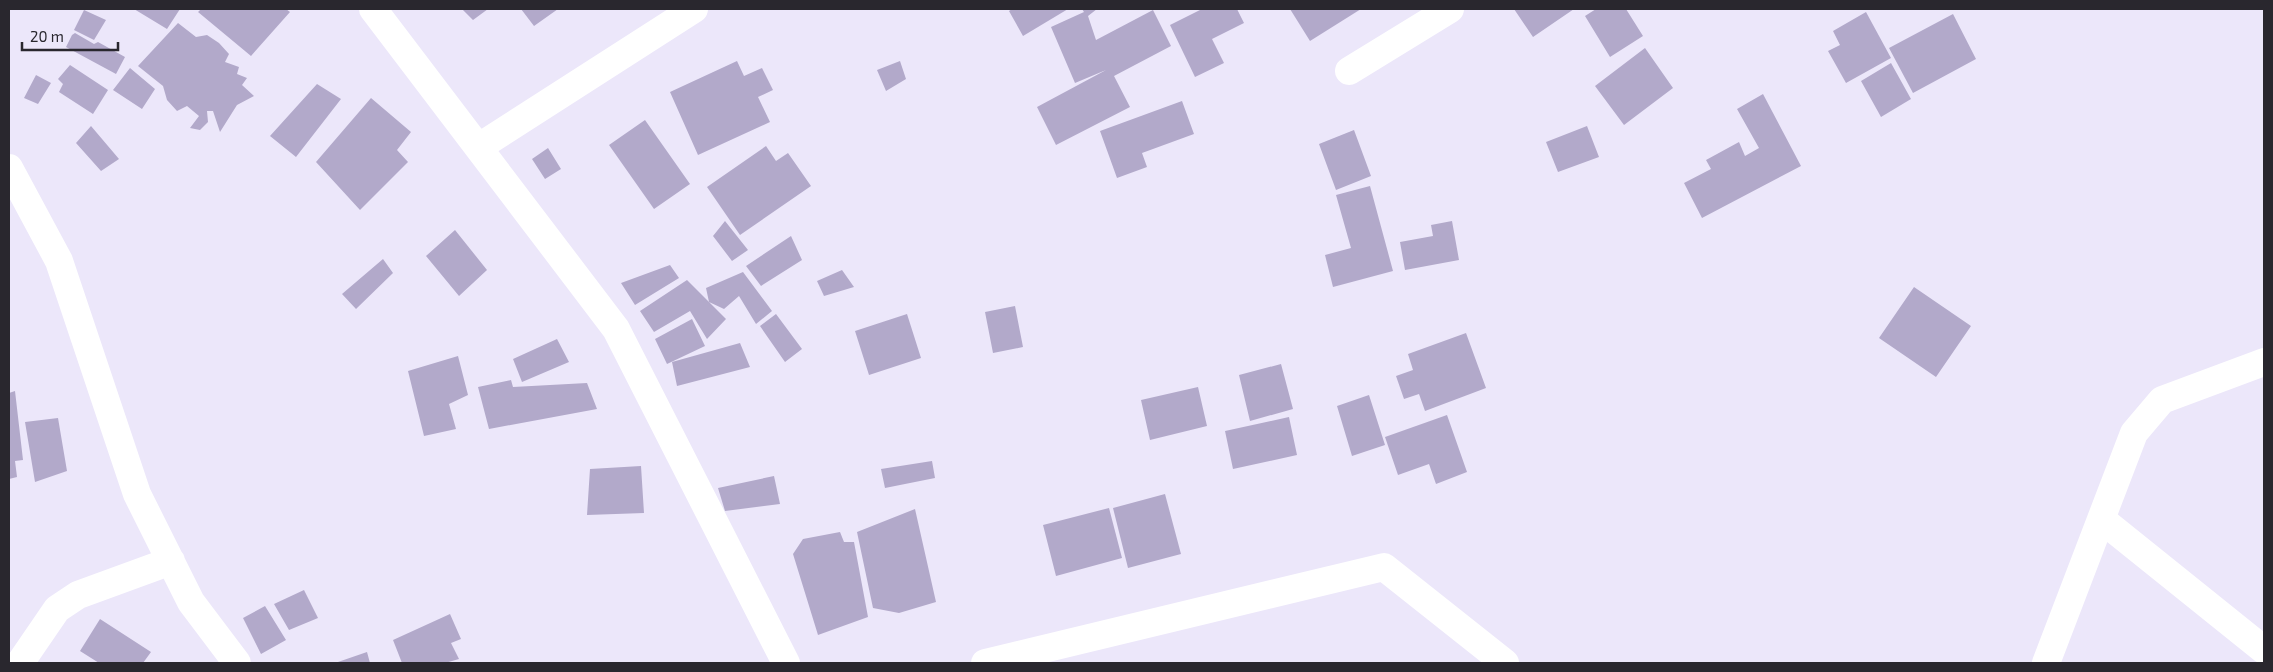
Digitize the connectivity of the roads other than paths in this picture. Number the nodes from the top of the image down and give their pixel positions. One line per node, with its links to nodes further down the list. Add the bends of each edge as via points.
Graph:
1 (374, 9): 5 (street)
2 (694, 9): 5 (street)
3 (1450, 9): 4 (street)
4 (1349, 71)
5 (479, 147): 13 (street, via 616,329)
6 (9, 168): 9 (street, via 59,260 137,494)
7 (2264, 362): 8 (street, via 2162,400 2134,433)
8 (2101, 519): 10 (street); 16 (street)
9 (171, 561): 11 (street, via 78,595 58,608); 12 (street, via 191,602)
10 (2264, 650)
11 (20, 663)
12 (237, 663)
13 (786, 663)
14 (985, 663): 15 (street, via 1384,567)
15 (1505, 663)
16 (2046, 663)

